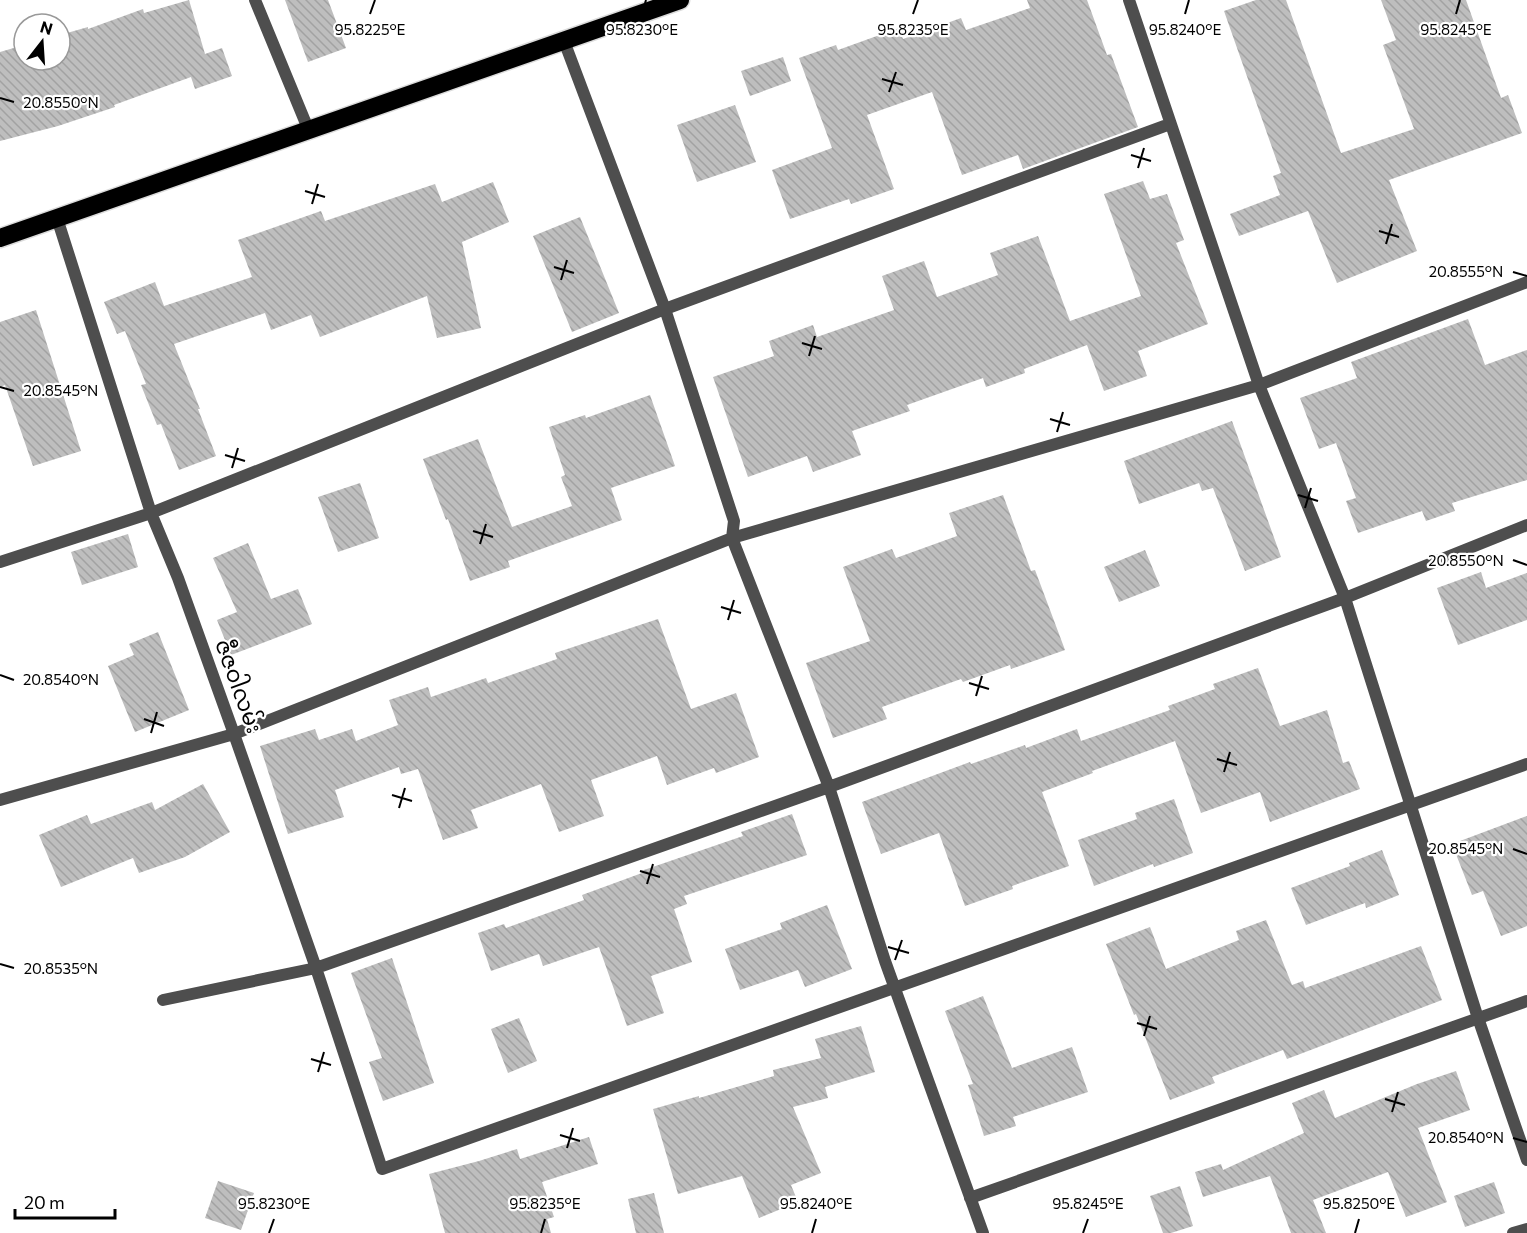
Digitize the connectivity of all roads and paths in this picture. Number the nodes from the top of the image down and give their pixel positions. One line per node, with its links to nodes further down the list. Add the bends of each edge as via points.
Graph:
1 (255, 0): 6 (street)
2 (680, 0): 4 (highway)
3 (1129, 0): 5 (street)
4 (564, 41): 6 (highway); 10 (street)
5 (1170, 124): 10 (street); 11 (street)
6 (309, 131): 7 (highway)
7 (57, 218): 8 (highway); 12 (street, ဇီဇဝါလမ်း)
8 (0, 238)
9 (1527, 282): 11 (street)
10 (665, 309): 12 (street); 14 (street, via 734,521)
11 (1259, 385): 14 (street); 16 (street)
12 (151, 513): 15 (street); 17 (street, ဇီဇဝါလမ်း)
13 (1527, 525): 16 (street)
14 (732, 538): 17 (street); 19 (street)
15 (0, 562)
16 (1345, 598): 19 (street); 21 (street)
17 (234, 734): 20 (street); 22 (street, ဇီဇဝါလမ်း)
18 (1527, 764): 21 (street)
19 (829, 787): 22 (street); 23 (street)
20 (0, 800)
21 (1411, 805): 23 (street); 26 (street)
22 (316, 969): 23 (street, ဇီဇဝါလမ်း, via 382,1169); 24 (street)
23 (895, 988): 28 (street)
24 (163, 1000)
25 (1527, 1001): 26 (street)
26 (1479, 1018): 27 (street); 28 (street)
27 (1527, 1160)
28 (970, 1198): 30 (street)
29 (1527, 1229): 31 (street)
30 (983, 1233)
31 (1513, 1233)

